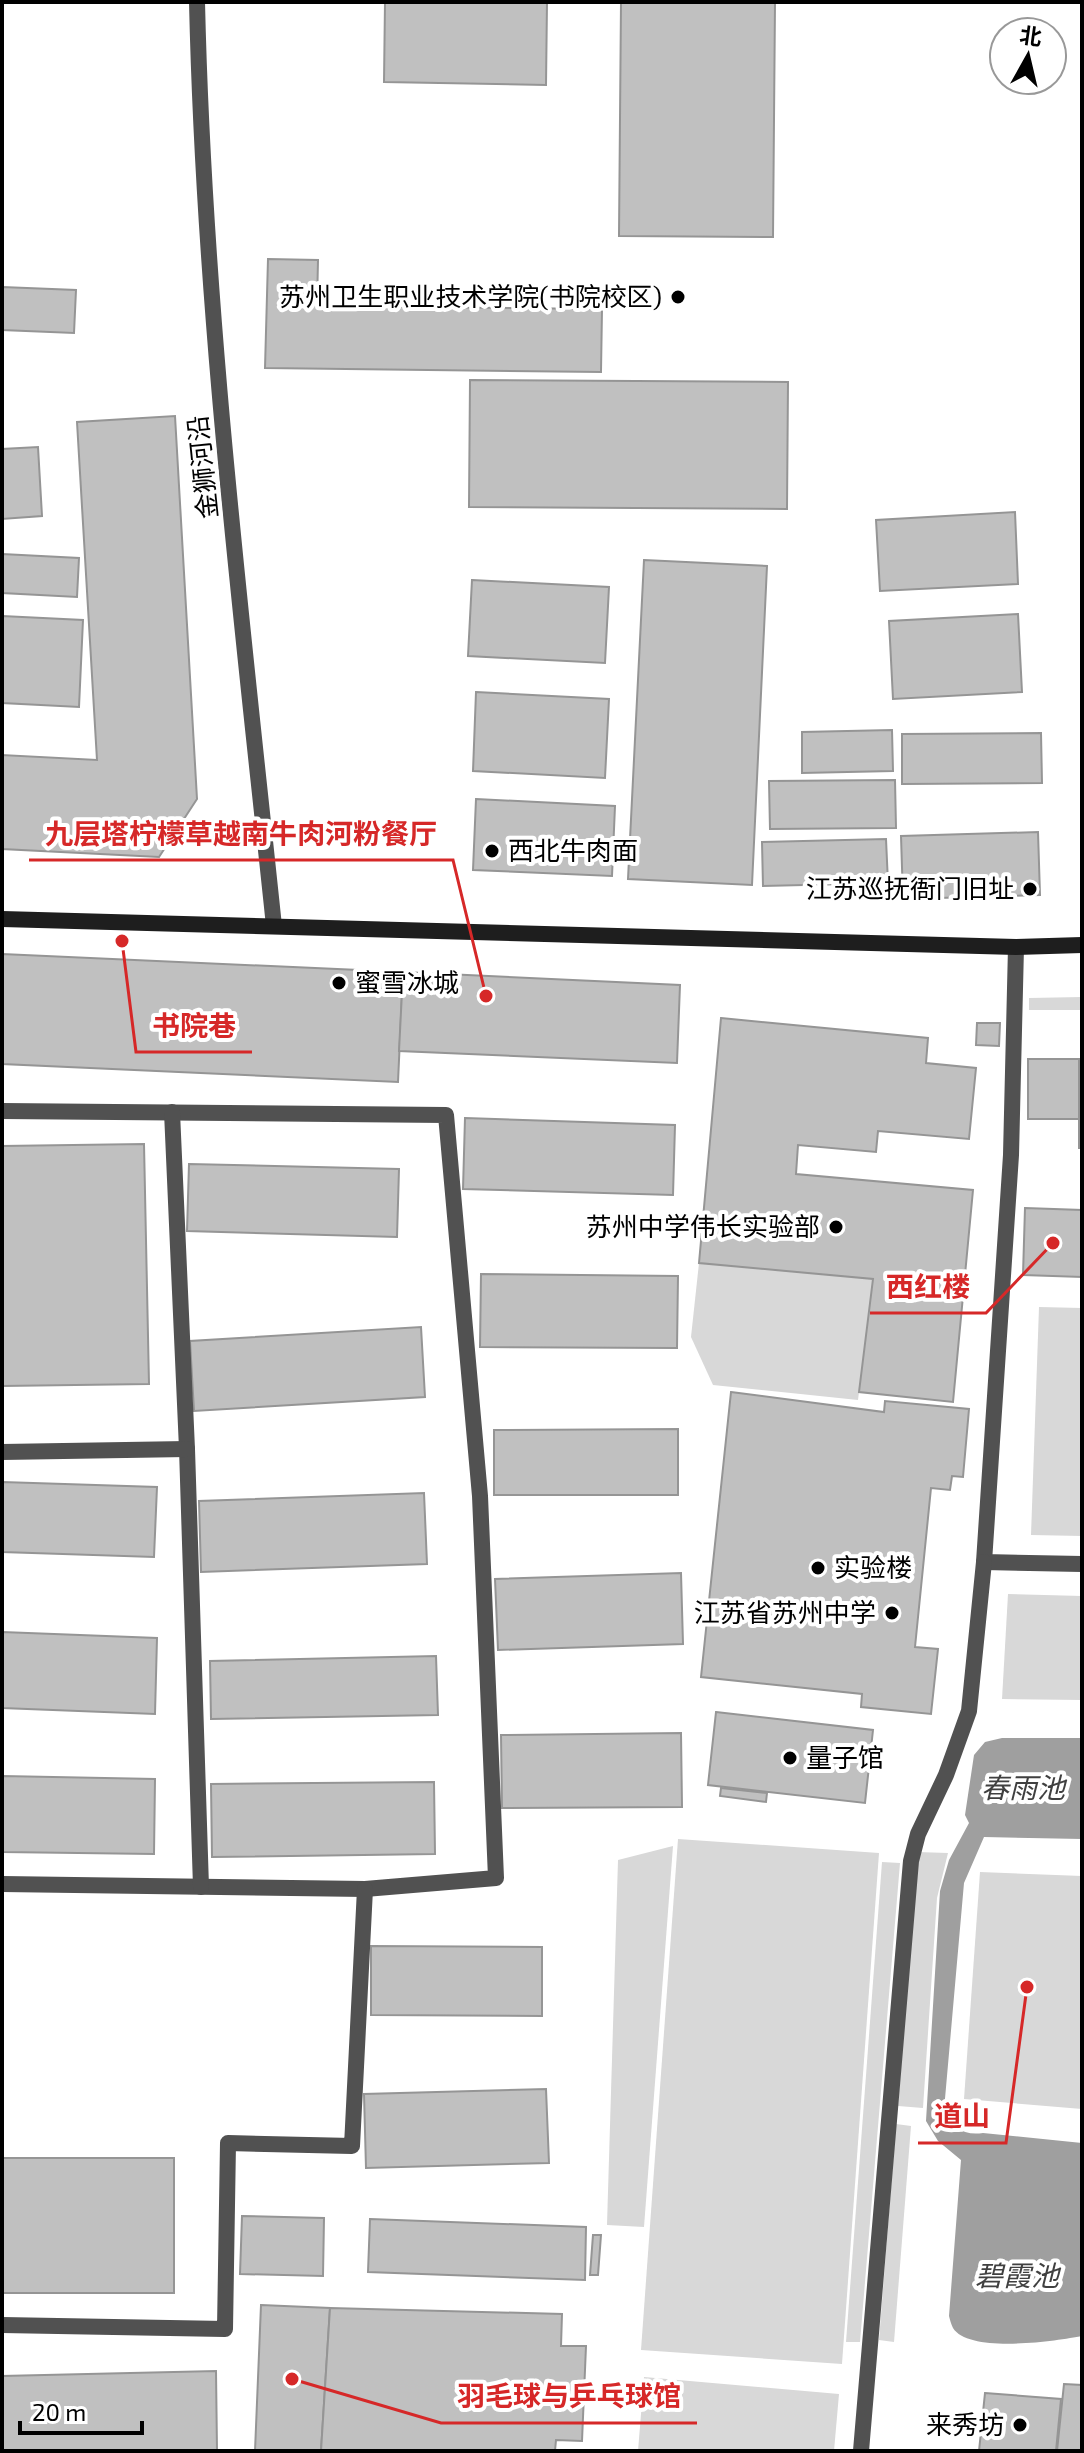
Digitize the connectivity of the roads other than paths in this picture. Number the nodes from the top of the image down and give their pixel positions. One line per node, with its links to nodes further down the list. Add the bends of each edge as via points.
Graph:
1 (197, 2): 3 (street, 金狮河沿, via 200,134 216,353)
2 (2, 919): 3 (main road)
3 (274, 926): 5 (main road)
4 (1082, 945): 5 (main road)
5 (1016, 947): 10 (street, via 1011,1155)
6 (2, 1111): 7 (street)
7 (172, 1112): 8 (street); 14 (street, via 446,1115 480,1496 496,1878)
8 (187, 1449): 9 (street); 13 (street)
9 (2, 1452)
10 (984, 1562): 11 (street); 16 (street, via 969,1711 911,1861)
11 (1082, 1564)
12 (2, 1884): 13 (street)
13 (201, 1887): 14 (street)
14 (365, 1889): 15 (street, via 352,2146 228,2143 225,2329)
15 (2, 2325)
16 (861, 2451)

